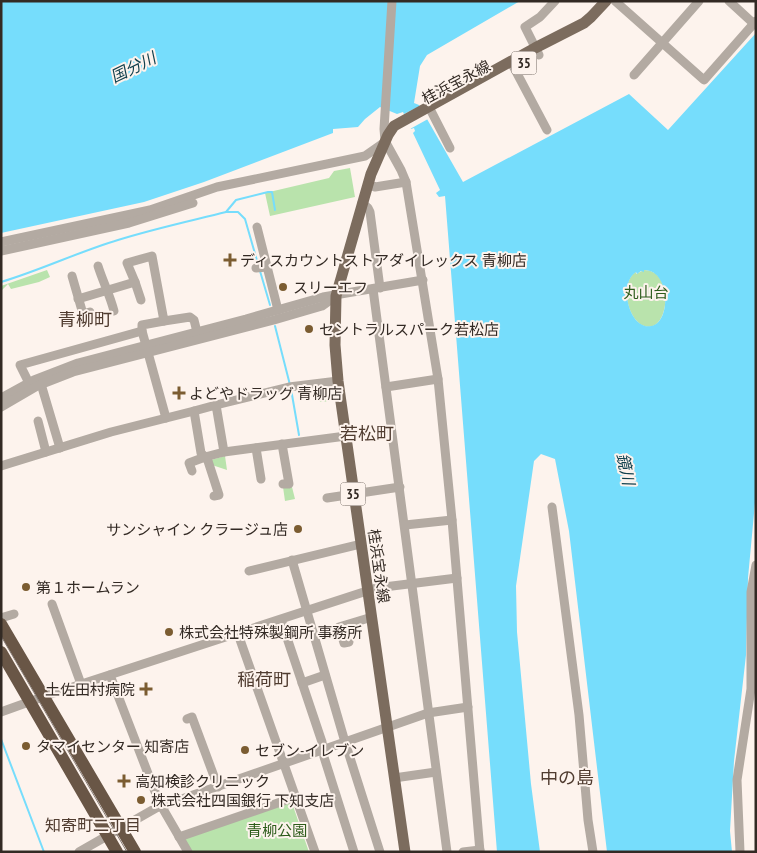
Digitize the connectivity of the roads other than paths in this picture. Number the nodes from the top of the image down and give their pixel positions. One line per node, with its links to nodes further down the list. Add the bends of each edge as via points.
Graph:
1 (392, 1): 14 (street)
2 (555, 1): 9 (street, via 525,27)
3 (606, 1): 9 (main road, 桂浜宝永線 / 35, via 591,18)
4 (615, 1): 8 (street); 9 (main road, 桂浜宝永線 / 35, via 588,29)
5 (699, 1): 8 (street)
6 (728, 1): 7 (street)
7 (754, 22): 8 (street, via 704,80)
8 (662, 43): 11 (street)
9 (537, 51): 10 (main road, 桂浜宝永線 / 35)
10 (512, 65): 12 (main road, 桂浜宝永線 / 35); 13 (street)
11 (634, 75)
12 (428, 110): 14 (main road, 桂浜宝永線 / 35, via 406,122); 15 (street)
13 (547, 130)
14 (385, 142): 16 (street); 17 (main road, 桂浜宝永線 / 35); 21 (street, via 365,156 217,187 150,210)
15 (450, 148)
16 (406, 182): 17 (street, via 375,187); 27 (street)
17 (368, 184): 19 (main road, 桂浜宝永線 / 35)
18 (193, 203): 22 (street, via 129,223)
19 (362, 203): 29 (street, via 370,212); 31 (main road, 桂浜宝永線 / 35)
20 (257, 227): 24 (street)
21 (1, 242)
22 (1, 251)
23 (98, 266): 30 (street)
24 (267, 267): 25 (street); 34 (street)
25 (256, 268)
26 (72, 276): 32 (street)
27 (423, 280): 29 (street); 41 (street)
28 (135, 282): 30 (street); 33 (street); 37 (street, via 127,263 156,255)
29 (377, 289): 31 (street); 45 (street)
30 (107, 290): 32 (street); 35 (street)
31 (336, 296): 34 (street); 40 (street, via 322,306); 42 (main road, 桂浜宝永線 / 35)
32 (78, 299): 36 (street, via 83,314)
33 (141, 300)
34 (278, 310): 39 (street)
35 (114, 311)
36 (90, 312)
37 (164, 321): 38 (street, via 142,325); 39 (street, via 190,317)
38 (142, 331): 40 (street); 43 (street, via 20,366)
39 (198, 332): 40 (street)
40 (147, 348): 43 (street, via 78,363); 44 (street); 50 (street)
41 (438, 379): 45 (street); 68 (street)
42 (338, 381): 47 (street, via 290,386); 52 (main road, 桂浜宝永線 / 35)
43 (29, 383): 46 (street)
44 (41, 384): 48 (street); 54 (street)
45 (386, 387): 63 (street)
46 (1, 398)
47 (216, 405): 49 (street); 57 (street)
48 (1, 407)
49 (194, 411): 50 (street); 58 (street, via 201,452)
50 (166, 418): 54 (street)
51 (38, 421): 56 (street)
52 (346, 436): 53 (street); 64 (main road, 桂浜宝永線 / 35)
53 (282, 444): 55 (street); 62 (street, via 289,484)
54 (60, 448): 56 (street)
55 (256, 448): 57 (street); 61 (street)
56 (46, 452): 59 (street)
57 (224, 452): 58 (street)
58 (205, 457): 60 (street, via 189,463); 65 (street, via 219,494)
59 (1, 466)
60 (192, 471)
61 (261, 479)
62 (283, 484)
63 (400, 487): 64 (street); 69 (street)
64 (354, 495): 66 (street); 70 (main road, 桂浜宝永線 / 35)
65 (214, 496)
66 (327, 498)
67 (552, 507): 121 (street)
68 (452, 520): 69 (street); 74 (street)
69 (404, 525): 75 (street)
70 (361, 544): 71 (street); 76 (main road, 桂浜宝永線 / 35)
71 (292, 560): 73 (street); 78 (street)
72 (756, 565): 96 (street, via 751,592)
73 (249, 571)
74 (457, 578): 75 (street); 93 (street)
75 (412, 584): 76 (street); 95 (street)
76 (368, 590): 78 (street); 80 (main road, 桂浜宝永線 / 35)
77 (52, 604): 90 (street)
78 (307, 612): 82 (street); 88 (street)
79 (14, 614): 81 (street)
80 (372, 617): 85 (street, via 339,627 344,643); 98 (main road, 桂浜宝永線 / 35)
81 (1, 618)
82 (281, 620): 84 (street); 89 (street)
83 (1, 624): 91 (highway)
84 (238, 634): 87 (street); 101 (street)
85 (349, 642)
86 (1, 652): 92 (highway)
87 (110, 675): 90 (street); 106 (street)
88 (326, 675): 89 (street); 99 (street)
89 (302, 683): 100 (street)
90 (81, 684): 91 (street)
91 (44, 697): 92 (street); 107 (highway)
92 (30, 702): 94 (street); 108 (highway)
93 (468, 707): 95 (street); 110 (street)
94 (1, 712)
95 (428, 713): 98 (street); 102 (street)
96 (751, 717): 122 (street, via 737,780)
97 (187, 718): 104 (street, via 192,717 200,746)
98 (387, 728): 99 (street); 103 (main road, 桂浜宝永線 / 35)
99 (345, 742): 100 (street); 117 (street)
100 (324, 750): 101 (street); 116 (street)
101 (284, 763): 104 (street); 105 (street)
102 (436, 772): 103 (street); 119 (street)
103 (394, 778): 118 (main road, 桂浜宝永線 / 35)
104 (218, 787): 106 (street)
105 (295, 797): 109 (street); 115 (street)
106 (161, 806): 107 (street); 109 (street)
107 (120, 828): 108 (street); 113 (highway)
108 (107, 836): 111 (street); 112 (highway)
109 (179, 837): 114 (street)
110 (480, 851): 120 (street)
111 (79, 852)
112 (116, 852)
113 (134, 852)
114 (188, 852)
115 (315, 852)
116 (354, 852)
117 (380, 852)
118 (405, 852)
119 (447, 852)
120 (463, 852)
121 (593, 852)
122 (740, 852)

